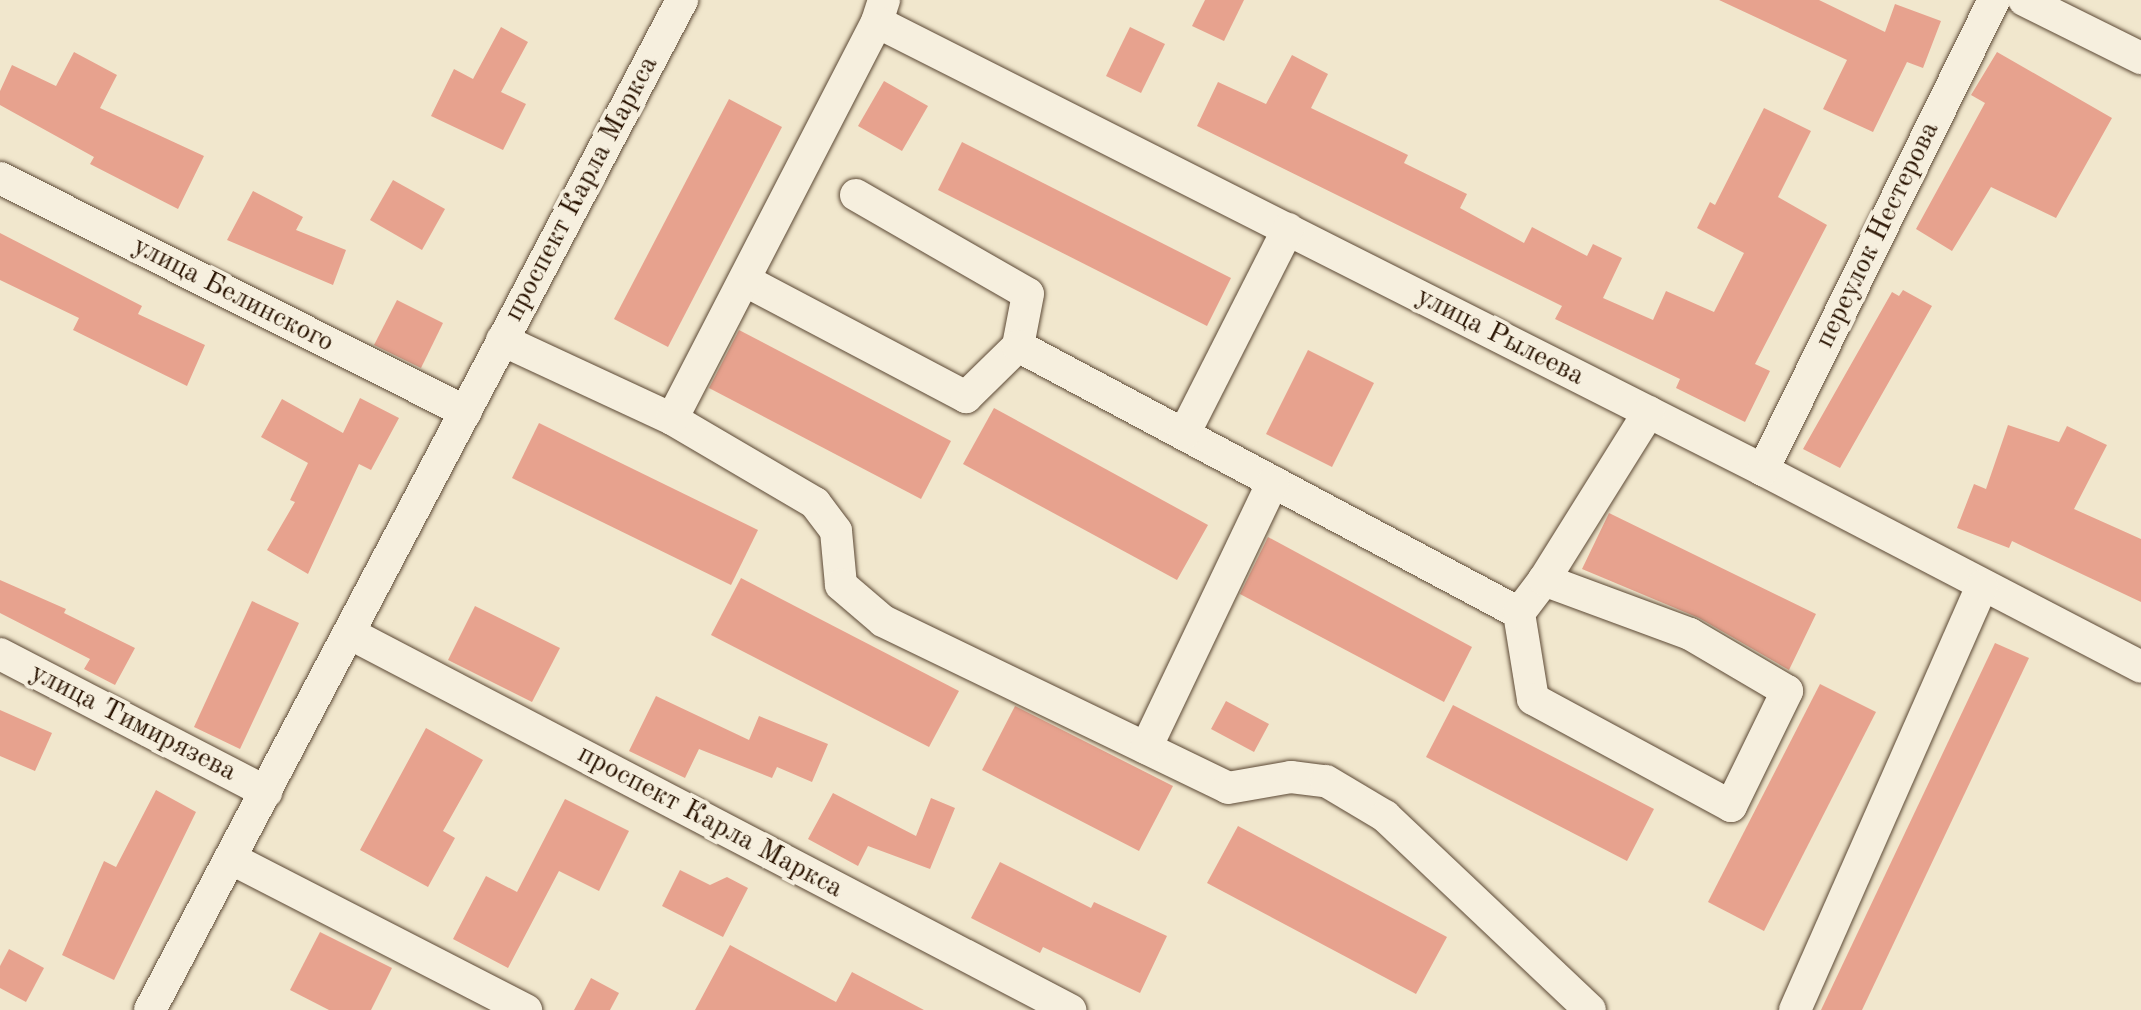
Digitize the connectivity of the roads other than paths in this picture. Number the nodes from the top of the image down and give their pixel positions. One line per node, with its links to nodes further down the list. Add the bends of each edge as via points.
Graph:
1 (682, 0): 10 (street, проспект Карла Маркса)
2 (1994, 0): 16 (street, переулок Нестерова)
3 (2024, 0): 5 (street)
4 (881, 11): 8 (street, улица Рылеева); 9 (street)
5 (2141, 58)
6 (0, 178): 12 (street, улица Белинского)
7 (856, 195): 11 (street, via 1028,294)
8 (1288, 229): 13 (street, улица Рылеева); 15 (street)
9 (746, 281): 11 (street, via 966,397); 14 (street)
10 (502, 340): 12 (street, проспект Карла Маркса); 14 (street)
11 (1018, 346): 15 (street)
12 (466, 412): 21 (street, проспект Карла Маркса)
13 (1649, 412): 16 (street, улица Рылеева); 18 (street)
14 (672, 419): 24 (street, via 815,503 836,531 841,585 883,621)
15 (1184, 434): 17 (street)
16 (1763, 470): 19 (street, улица Рылеева)
17 (1273, 482): 20 (street); 24 (street)
18 (1544, 580): 20 (street); 20 (street, via 1690,634 1787,691 1731,806 1533,699)
19 (1982, 586): 23 (street, улица Рылеева); 31 (street)
20 (1519, 613)
21 (349, 633): 25 (street, проспект Карла Маркса); 29 (street, проспект Карла Маркса)
22 (0, 654): 25 (street, улица Тимирязева)
23 (2141, 667)
24 (1146, 748): 30 (street, via 1228,788 1291,777 1326,781 1385,816)
25 (266, 792): 26 (street, проспект Карла Маркса)
26 (230, 858): 27 (street, проспект Карла Маркса); 28 (street)
27 (150, 1010)
28 (526, 1010)
29 (1070, 1010)
30 (1590, 1010)
31 (1795, 1010)

